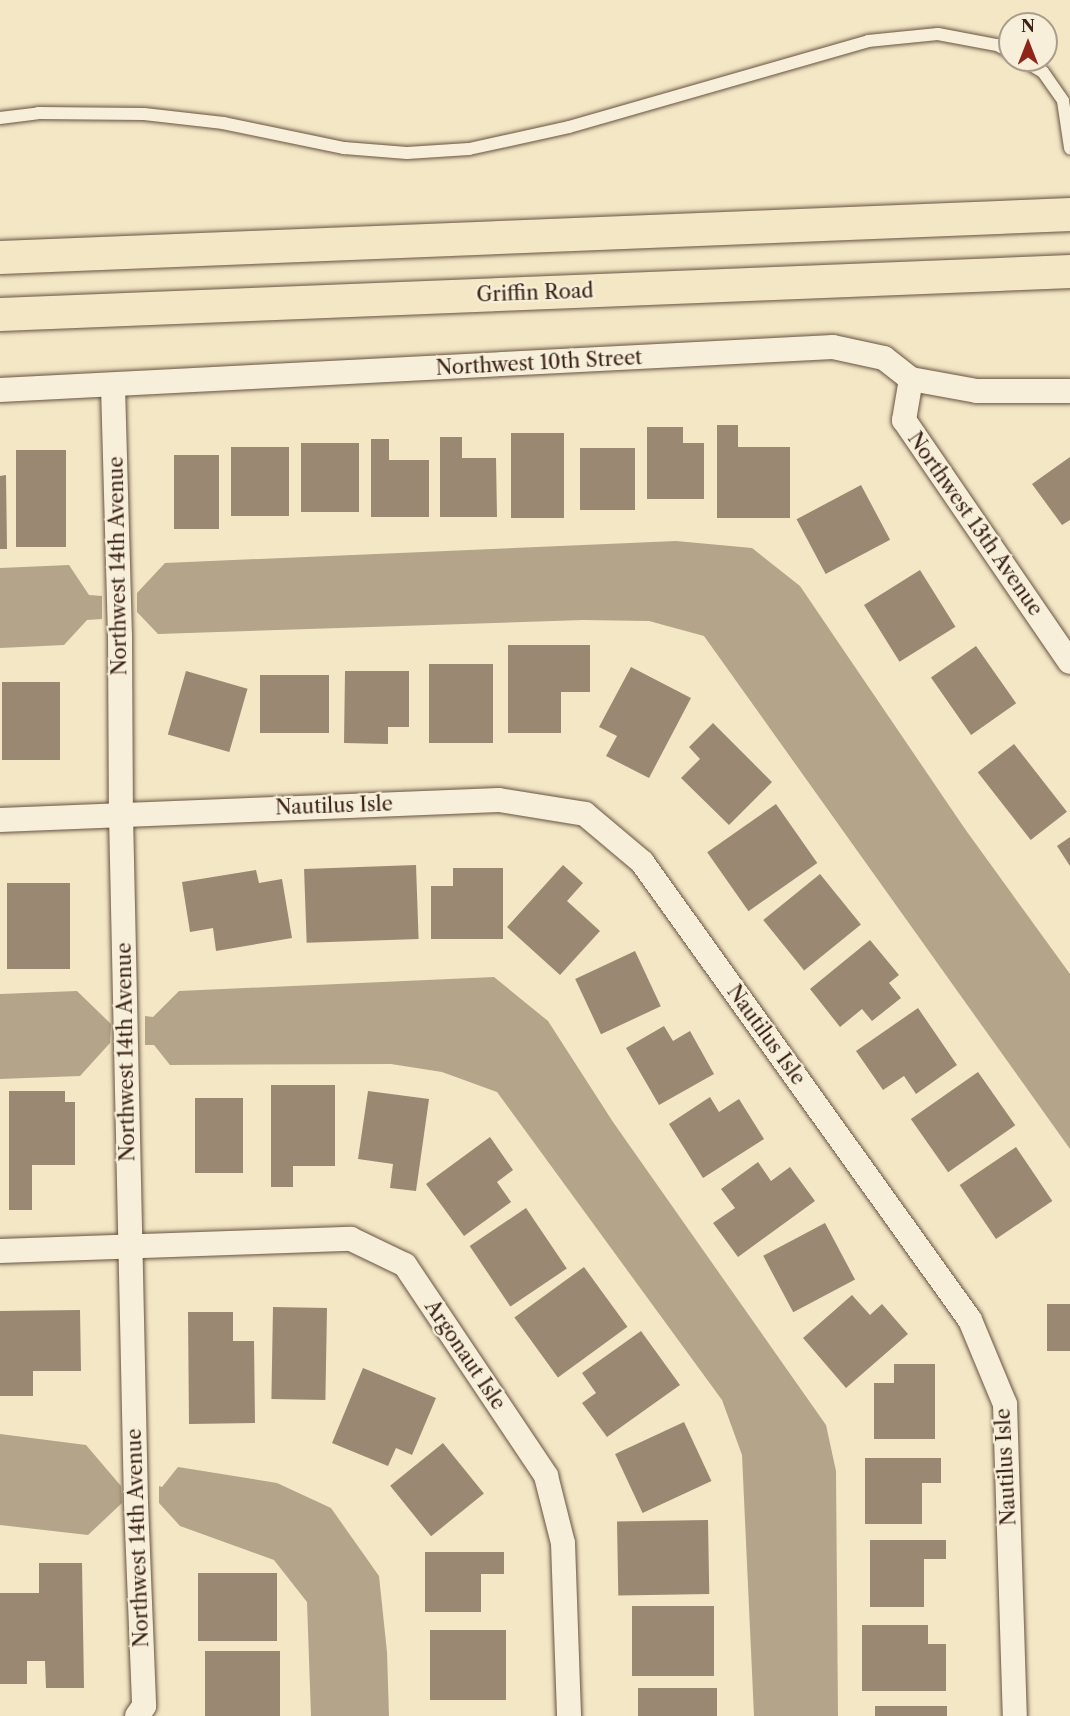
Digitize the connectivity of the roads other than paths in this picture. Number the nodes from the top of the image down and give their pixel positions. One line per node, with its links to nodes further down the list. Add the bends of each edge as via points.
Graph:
1 (998, 46): 3 (lane, via 938,34 868,41 579,124 469,149 407,153 344,148 223,123 144,114 39,113)
2 (1043, 72): 4 (lane, via 1063,101)
3 (0, 118)
4 (1070, 148)
5 (1070, 214): 6 (main road)
6 (0, 256)
7 (1070, 271): 8 (main road, Griffin Road)
8 (0, 314)
9 (911, 379): 10 (street, Northwest 10th Street, via 884,358 833,347); 12 (street, Northwest 10th Street, via 977,391); 13 (street, Northwest 13th Avenue, via 904,420)
10 (113, 386): 11 (street, Northwest 10th Street); 14 (street, Northwest 14th Avenue)
11 (0, 390)
12 (1070, 391)
13 (1070, 662)
14 (121, 815): 15 (street, Nautilus Isle); 16 (street, Northwest 14th Avenue); 20 (street, Nautilus Isle, via 499,800 585,814 642,862 970,1320 1005,1404)
15 (0, 820)
16 (131, 1248): 17 (street, Argonaut Isle); 18 (street, Northwest 14th Avenue, via 144,1706); 19 (street, Argonaut Isle, via 351,1239 405,1265 546,1476 563,1543)
17 (0, 1251)
18 (137, 1716)
19 (569, 1716)
20 (1015, 1716)

